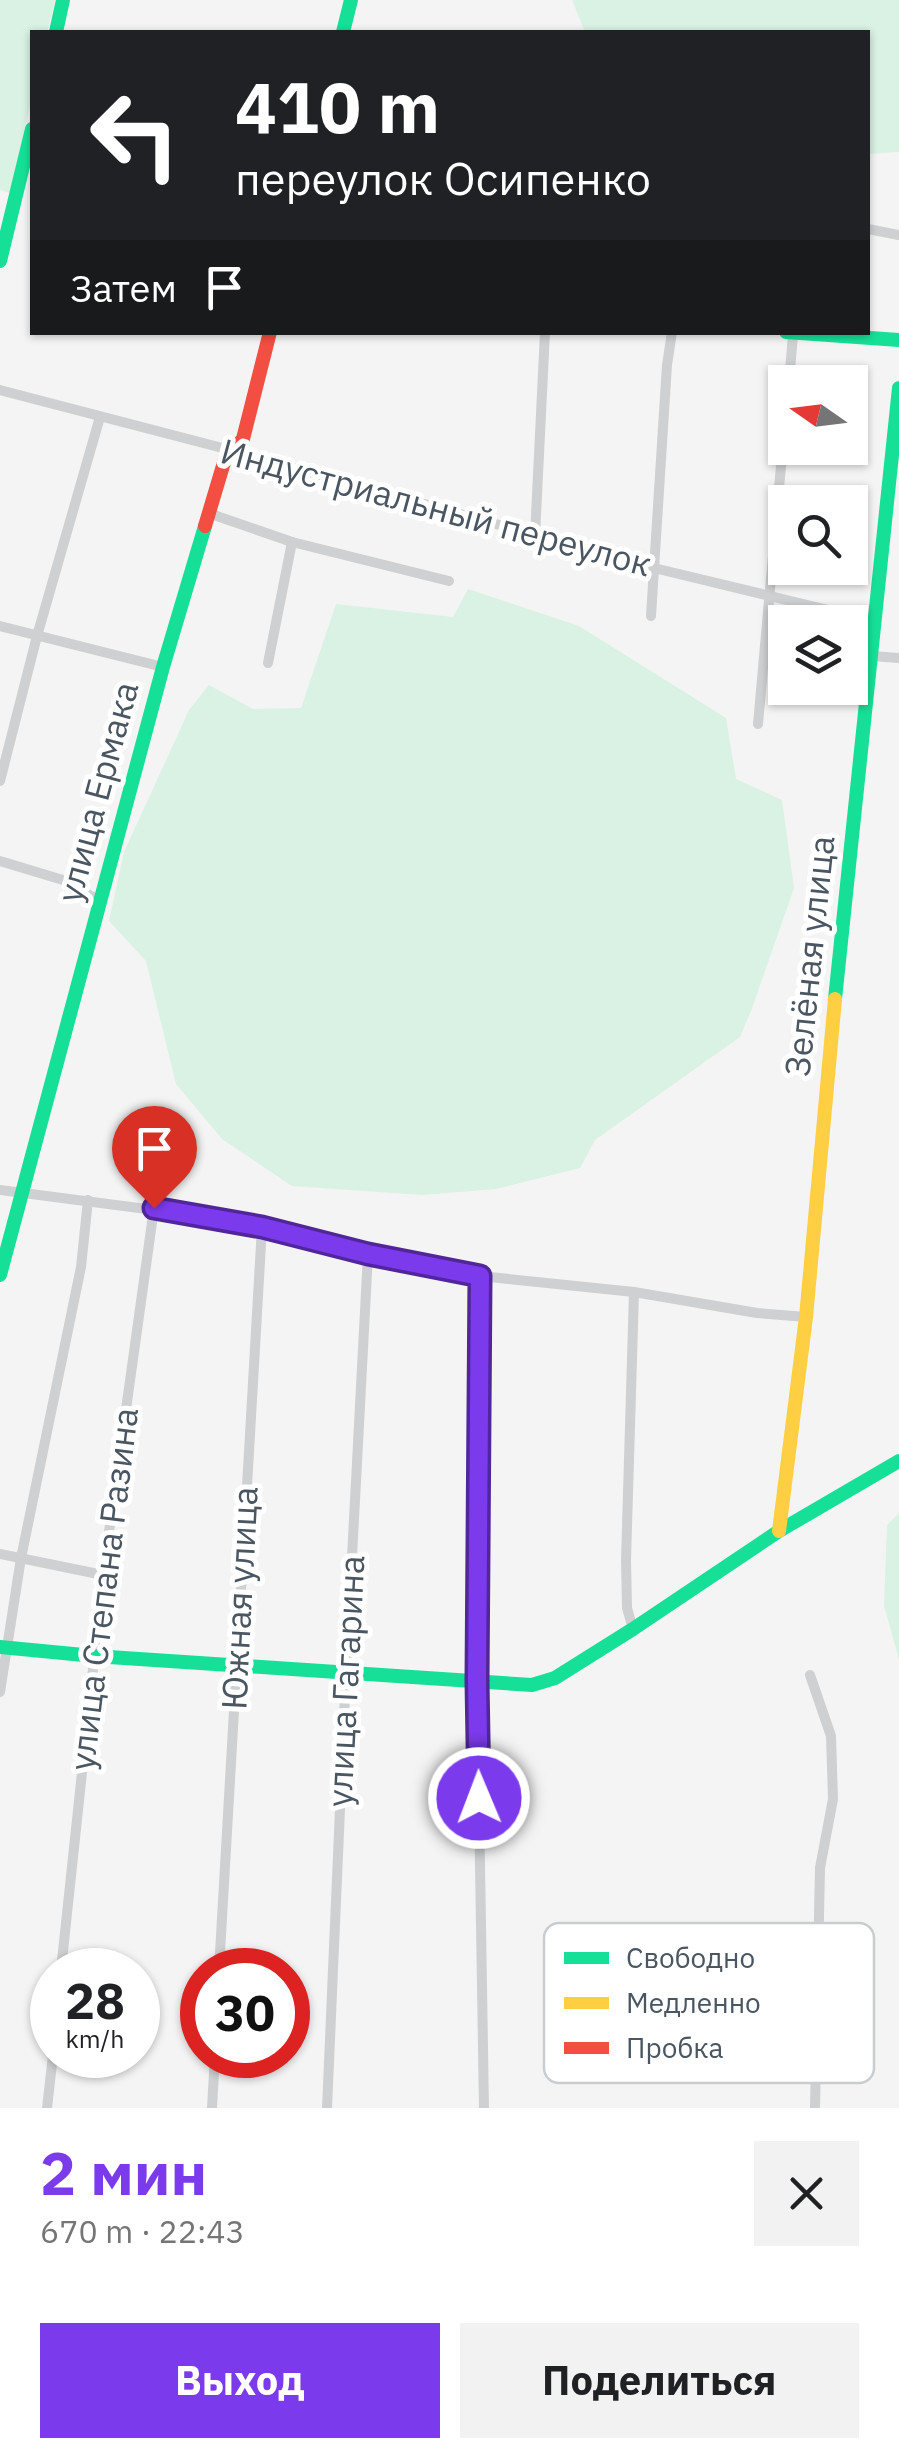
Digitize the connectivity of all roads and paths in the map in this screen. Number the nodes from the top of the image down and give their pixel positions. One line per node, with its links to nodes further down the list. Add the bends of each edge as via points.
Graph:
1 (63, 0): 3 (street)
2 (347, 1): 4 (street)
3 (56, 30)
4 (343, 30)
5 (30, 137): 8 (street)
6 (870, 229): 7 (street)
7 (899, 235)
8 (0, 261)
9 (269, 335): 19 (street, улица Ермака, via 243,439)
10 (545, 335): 22 (street)
11 (672, 335): 24 (street)
12 (790, 335): 15 (street)
13 (808, 335): 14 (street)
14 (899, 340)
15 (789, 365)
16 (899, 388): 28 (street, Зелёная улица)
17 (0, 390): 18 (street, Индустриальный переулок)
18 (100, 416): 19 (street, Индустриальный переулок); 30 (street)
19 (234, 451): 21 (street, улица Ермака, via 225,459); 22 (street, Индустриальный переулок)
20 (781, 465): 26 (street)
21 (208, 512): 23 (street); 34 (street, улица Ермака)
22 (536, 536): 24 (street, Индустриальный переулок)
23 (292, 542): 25 (street); 33 (street)
24 (654, 568): 26 (street, Индустриальный переулок); 27 (street)
25 (449, 581)
26 (768, 597): 28 (street, Индустриальный переулок); 35 (street)
27 (651, 616)
28 (874, 620): 31 (street, Зелёная улица)
29 (0, 626): 30 (street)
30 (37, 636): 34 (street); 36 (street)
31 (870, 656): 32 (street); 48 (street, Зелёная улица)
32 (899, 658)
33 (268, 663)
34 (164, 667): 38 (street, улица Ермака)
35 (758, 724)
36 (0, 781)
37 (0, 861): 38 (street, via 63,880)
38 (100, 900): 40 (street, улица Ермака)
39 (0, 1190): 40 (street)
40 (21, 1193): 41 (street); 45 (street, улица Ермака)
41 (88, 1200): 42 (street); 52 (street, via 81,1267)
42 (154, 1208): 43 (street); 53 (street, улица Степана Разина)
43 (262, 1227): 44 (street); 57 (street, Южная улица)
44 (368, 1254): 46 (street); 58 (street, улица Гагарина)
45 (0, 1275)
46 (480, 1276): 47 (street); 60 (street)
47 (634, 1292): 48 (street); 54 (street, via 626,1560)
48 (806, 1317): 50 (street, Зелёная улица)
49 (899, 1461): 50 (street)
50 (779, 1530): 54 (street)
51 (0, 1554): 52 (street)
52 (22, 1558): 53 (street); 55 (street)
53 (103, 1575): 56 (street, улица Степана Разина)
54 (633, 1629): 60 (street, via 540,1683)
55 (3, 1647): 56 (street); 61 (street)
56 (94, 1656): 57 (street); 63 (street, улица Степана Разина)
57 (236, 1664): 58 (street); 64 (street, Южная улица)
58 (346, 1671): 60 (street); 70 (street, улица Гагарина)
59 (810, 1676): 62 (street, via 831,1736 832,1799)
60 (477, 1681): 71 (street)
61 (0, 1692)
62 (819, 1923)
63 (64, 1948)
64 (220, 1948)
65 (50, 2078): 68 (street)
66 (213, 2078): 69 (street)
67 (816, 2083): 72 (street)
68 (47, 2108)
69 (212, 2108)
70 (327, 2108)
71 (484, 2108)
72 (816, 2108)

